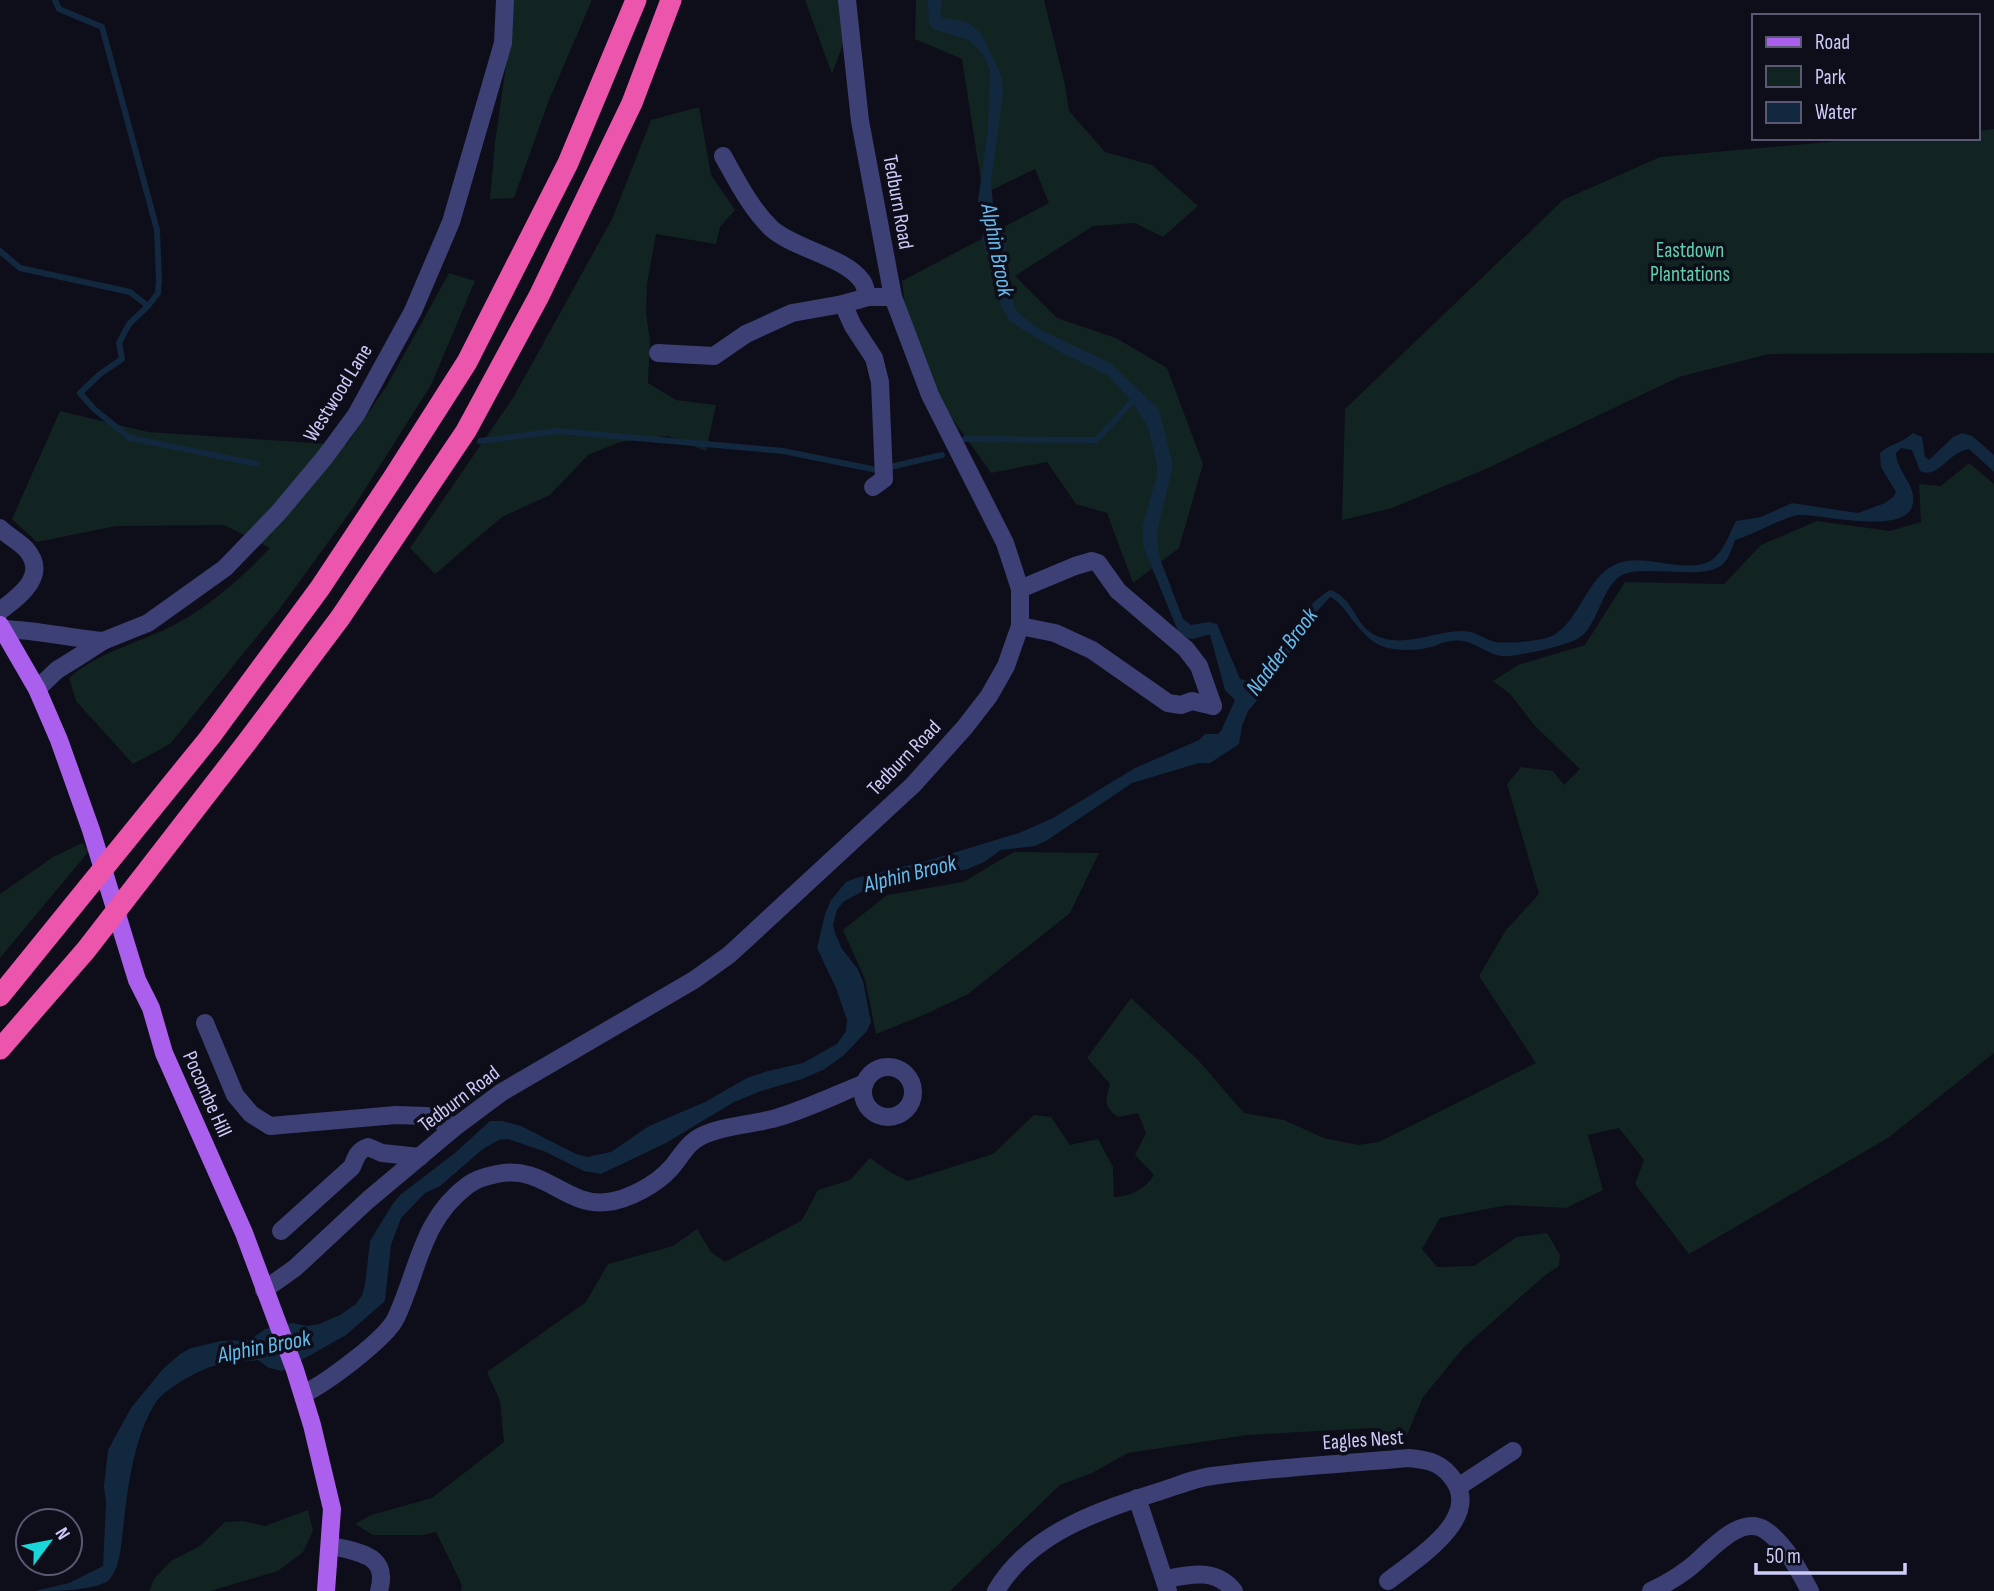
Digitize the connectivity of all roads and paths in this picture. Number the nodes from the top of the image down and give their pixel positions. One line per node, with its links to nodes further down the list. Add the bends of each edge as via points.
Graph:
1 (505, 0): 15 (street, Westwood Lane, via 503,43 451,222 413,311 355,415 279,512 225,568 148,623)
2 (636, 0): 17 (highway, via 568,163 467,362 320,588 210,737)
3 (671, 0): 19 (highway, via 632,103 539,296 466,431 340,618 86,950)
4 (847, 0): 7 (street, Tedburn Road, via 860,121)
5 (723, 156): 6 (street, via 752,205 773,229 850,271 862,282)
6 (868, 297): 7 (street); 8 (street)
7 (893, 297): 12 (street, Tedburn Road, via 930,395 1005,543)
8 (843, 304): 9 (street, via 792,313 746,334 714,356); 10 (street, via 874,358 880,382 884,450)
9 (658, 353)
10 (879, 483)
11 (0, 528): 13 (street, via 24,547 33,567 29,588)
12 (1020, 589): 14 (street, Tedburn Road); 14 (street, via 1075,566 1098,563 1118,591 1186,649 1199,666 1213,706 1192,701 1168,703 1092,650 1055,633)
13 (1, 622): 15 (street); 16 (main road, Pocombe Hill)
14 (1020, 626): 21 (street, Tedburn Road, via 1006,666 965,727 904,793 729,955 502,1092)
15 (103, 641): 16 (street, Westwood Lane, via 57,670)
16 (37, 689): 24 (main road, Pocombe Hill, via 91,830 164,1053 244,1233)
17 (0, 996)
18 (205, 1023): 21 (street, via 235,1095 251,1114 270,1126 396,1115 427,1116)
19 (0, 1049)
20 (865, 1083): 25 (street, via 776,1118 695,1139 653,1185 608,1202 587,1202 526,1172 487,1176 470,1184 432,1225 395,1320 358,1357)
21 (455, 1127): 22 (street, Tedburn Road)
22 (420, 1157): 23 (street, via 362,1149 352,1167); 24 (street, Tedburn Road)
23 (281, 1231)
24 (264, 1290): 25 (main road, Pocombe Hill)
25 (303, 1394): 29 (main road, Pocombe Hill, via 332,1509)
26 (1513, 1451): 27 (street)
27 (1458, 1487): 28 (street, Eagles Nest, via 1434,1460 1409,1458 1209,1476); 30 (street, via 1460,1508 1450,1529)
28 (1137, 1498): 31 (street); 34 (street, Eagles Nest, via 1078,1521 1029,1551)
29 (330, 1545): 32 (main road, Pocombe Hill); 33 (street, via 376,1561)
30 (1388, 1581)
31 (1167, 1585): 35 (street, via 1199,1572 1228,1583)
32 (326, 1591)
33 (379, 1591)
34 (996, 1591)
35 (1234, 1591)
36 (1651, 1591): 37 (street, via 1688,1570 1731,1532 1749,1526 1765,1530 1776,1540)
37 (1810, 1591)

